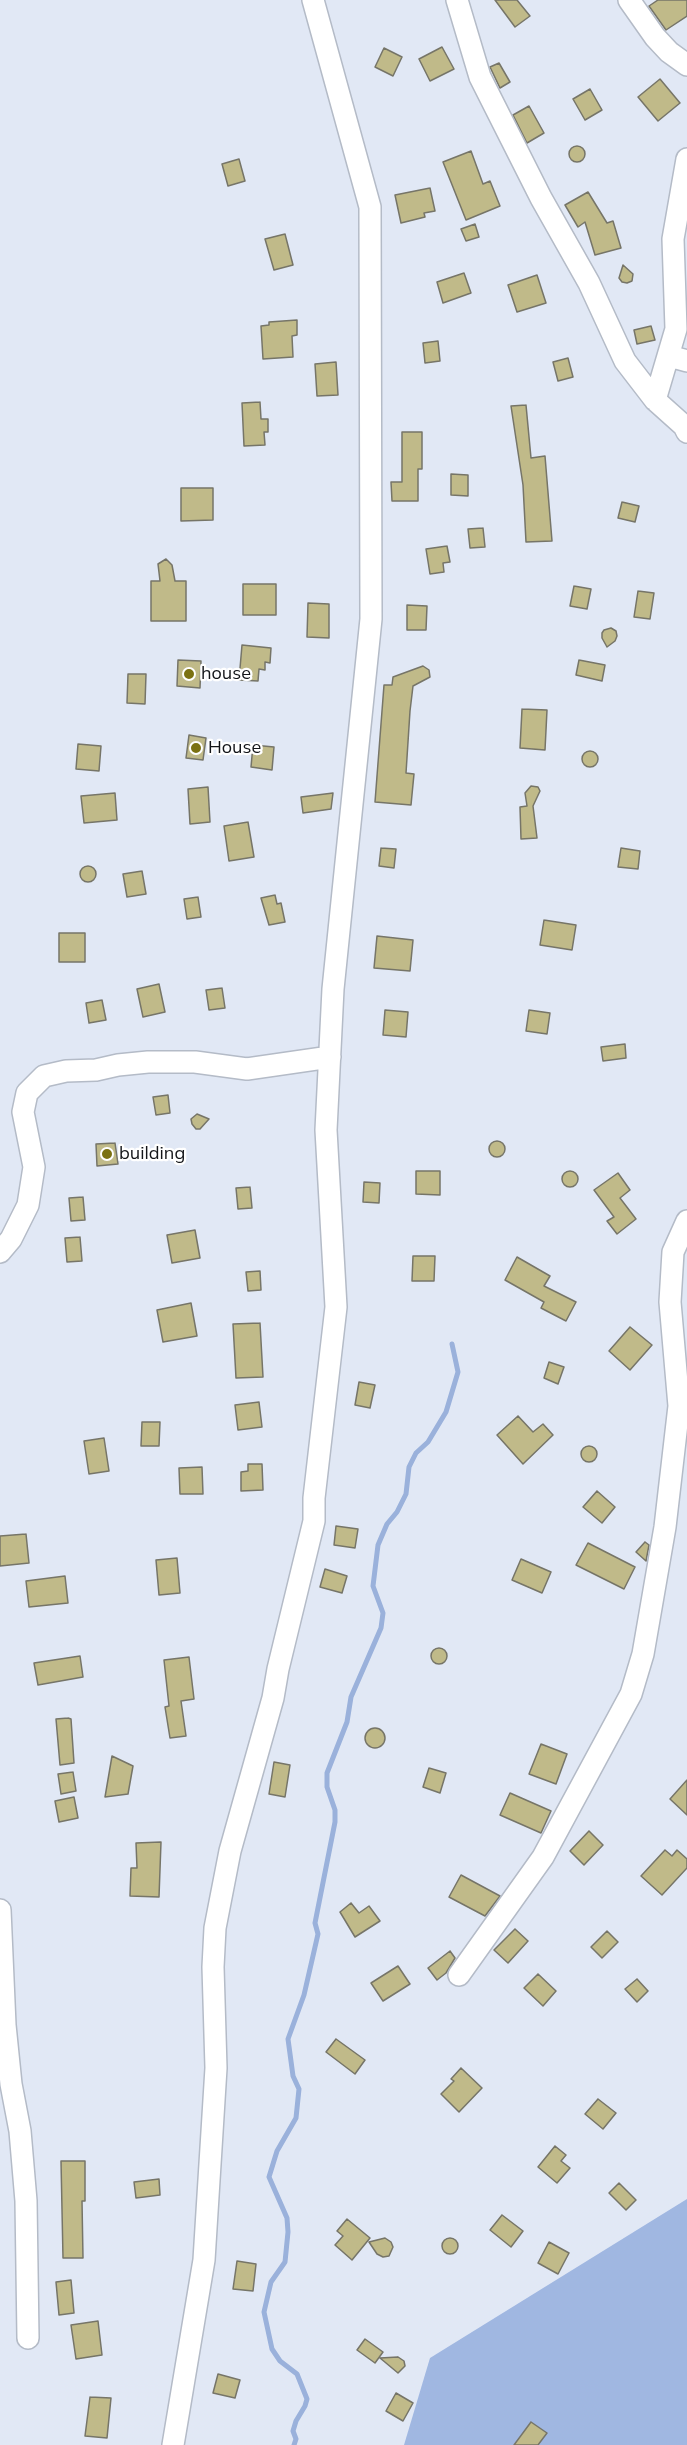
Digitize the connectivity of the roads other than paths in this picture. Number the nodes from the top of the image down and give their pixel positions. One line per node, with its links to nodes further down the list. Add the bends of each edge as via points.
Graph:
1 (313, 0): 9 (street, via 370,207 371,619 333,989)
2 (457, 0): 7 (street, via 480,77 590,283 625,361)
3 (629, 0): 4 (street, via 655,37)
4 (687, 65)
5 (687, 159): 6 (street, via 674,239)
6 (678, 359): 7 (street)
7 (656, 399): 8 (street)
8 (687, 432)
9 (330, 1057): 11 (street, via 247,1068 148,1062 44,1076 27,1093 23,1112 34,1167 28,1205); 15 (street, via 326,1130 336,1307 314,1521 273,1698 230,1851 215,1928 216,2068 204,2260)
10 (687, 1221): 13 (street, via 673,1252 670,1302 678,1406 665,1527 643,1654 631,1694 543,1857)
11 (0, 1252)
12 (0, 1910): 14 (street, via 5,2025 26,2201)
13 (459, 1975)
14 (28, 2338)
15 (173, 2445)

